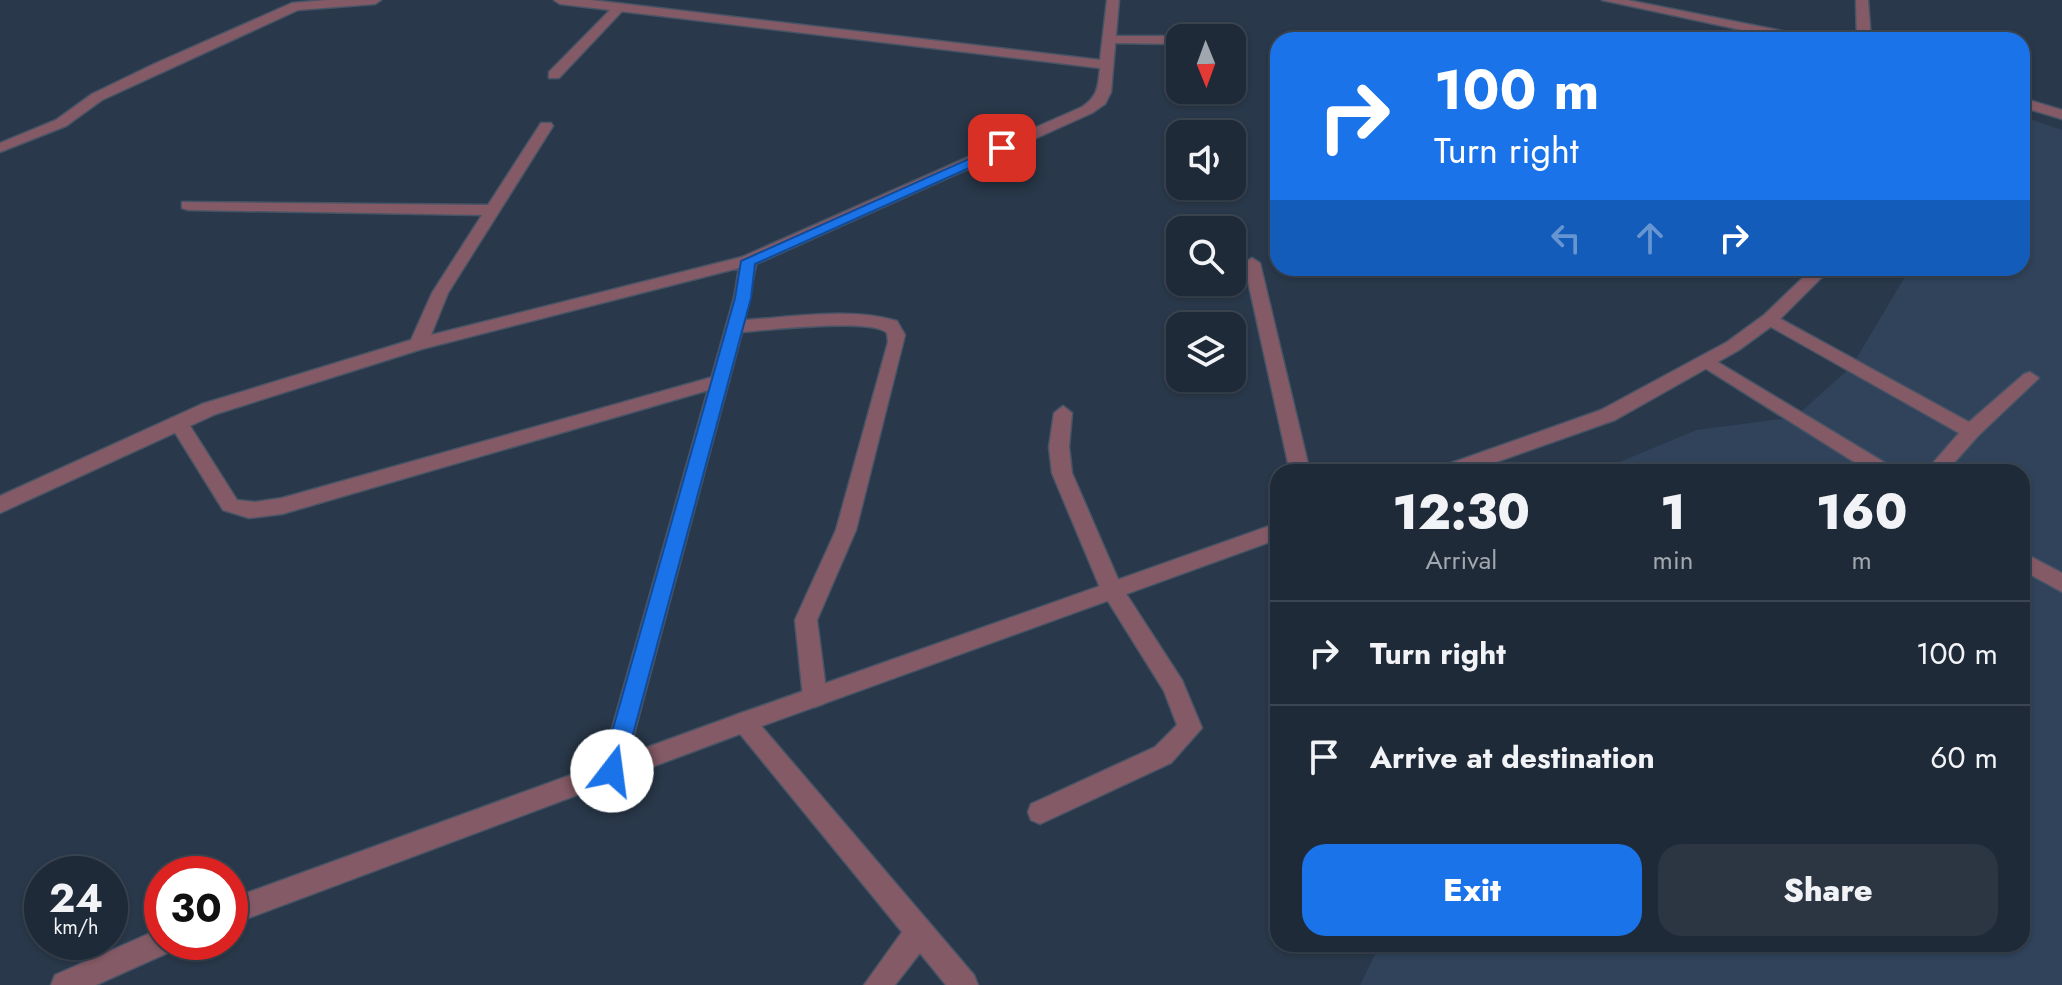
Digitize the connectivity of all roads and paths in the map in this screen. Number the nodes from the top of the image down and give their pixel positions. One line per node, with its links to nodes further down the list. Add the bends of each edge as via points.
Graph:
1 (375, 0): 18 (street, via 296,6 159,67 97,97 61,123)
2 (560, 0): 7 (street)
3 (679, 0): 8 (street)
4 (1113, 0): 11 (street)
5 (1608, 0): 9 (street)
6 (1862, 0): 10 (street)
7 (620, 7): 8 (street); 14 (street)
8 (665, 12): 13 (street)
9 (1755, 32)
10 (1864, 32)
11 (1109, 39): 12 (street); 13 (street)
12 (1166, 40)
13 (1107, 65): 21 (street, via 1104,92 1087,110)
14 (554, 75)
15 (2030, 105): 16 (street)
16 (2062, 115)
17 (546, 126): 20 (street)
18 (0, 148)
19 (188, 205): 20 (street)
20 (492, 210): 26 (street, via 440,293)
21 (748, 261): 25 (street); 26 (street)
22 (1252, 263): 33 (street)
23 (1815, 276): 24 (street)
24 (1770, 319): 27 (street); 32 (street)
25 (735, 327): 29 (street); 42 (street, via 860,320 881,322 897,332 846,530 806,620)
26 (418, 344): 31 (street)
27 (1706, 361): 34 (street, via 1608,415); 35 (street)
28 (2030, 378): 32 (street)
29 (720, 381): 31 (street, via 257,510 230,505); 44 (street)
30 (1063, 413): 41 (street, via 1062,473)
31 (178, 423): 37 (street)
32 (1971, 431): 36 (street)
33 (1298, 464)
34 (1470, 464)
35 (1872, 464)
36 (1942, 464)
37 (0, 505)
38 (1270, 534): 41 (street)
39 (2030, 565): 40 (street)
40 (2062, 583)
41 (1112, 590): 42 (street); 45 (street, via 1174,687 1190,728 1163,755)
42 (815, 697): 43 (street)
43 (744, 722): 44 (street); 47 (street)
44 (612, 771): 46 (street)
45 (1040, 812)
46 (248, 905)
47 (919, 932): 50 (street); 51 (street)
48 (144, 949): 49 (street)
49 (65, 985)
50 (878, 985)
51 (964, 985)

